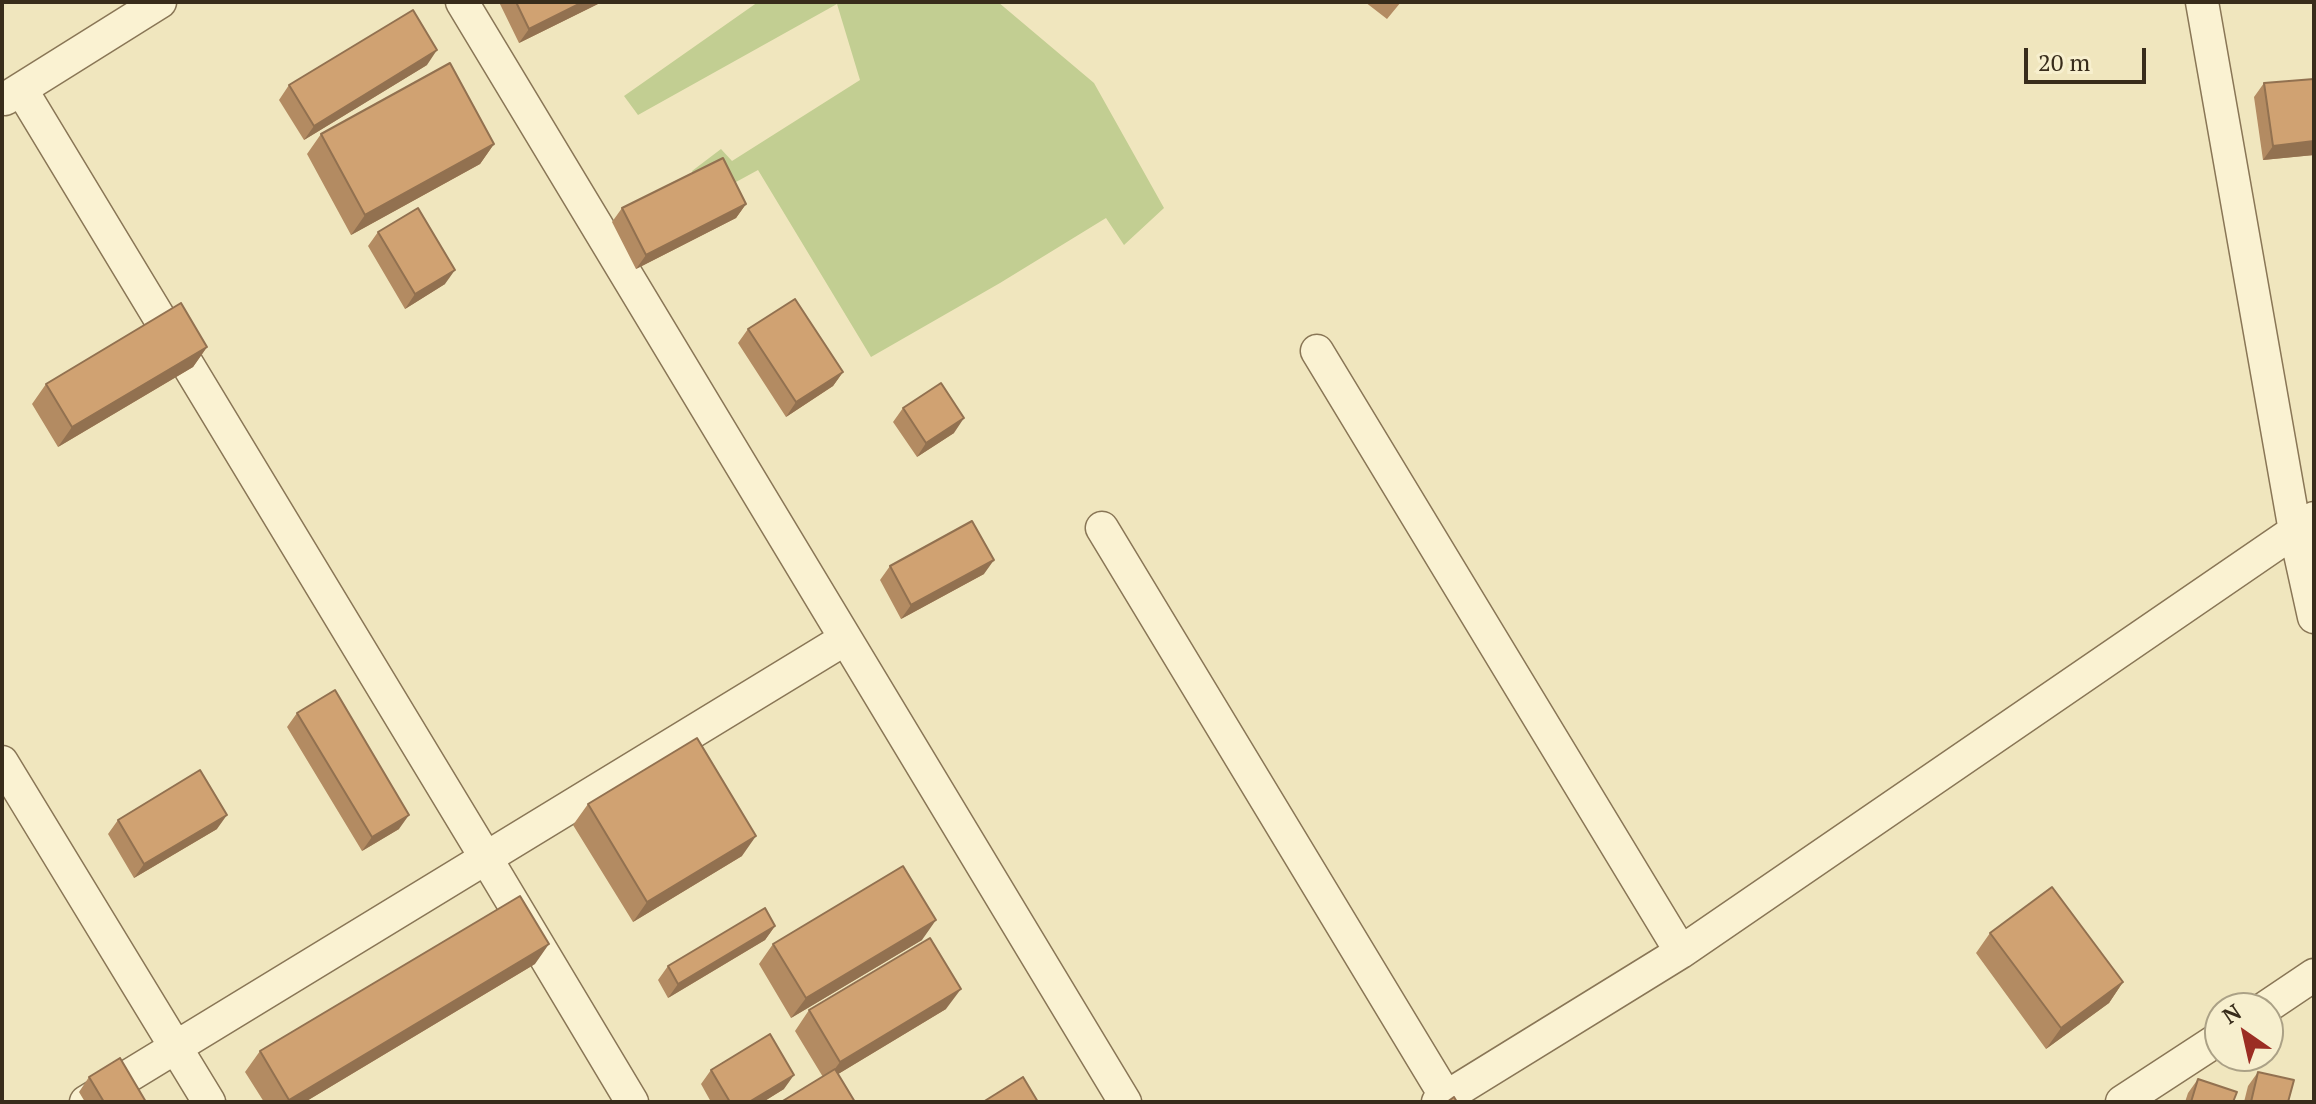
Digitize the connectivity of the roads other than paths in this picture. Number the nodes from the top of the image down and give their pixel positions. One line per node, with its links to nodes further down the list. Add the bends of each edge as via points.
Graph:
1 (160, 2): 4 (street)
2 (462, 2): 9 (street)
3 (2202, 2): 6 (street)
4 (11, 95): 11 (street)
5 (1317, 351): 12 (street)
6 (2304, 524): 8 (street); 12 (street)
7 (1102, 528): 18 (street)
8 (2314, 617)
9 (845, 639): 11 (street); 22 (street)
10 (2, 762): 15 (street)
11 (486, 858): 15 (street); 21 (street)
12 (1681, 952): 18 (street)
13 (2314, 975): 14 (street)
14 (2284, 995)
15 (177, 1047): 19 (street); 20 (street)
16 (2204, 1051): 17 (street)
17 (2154, 1091): 23 (street)
18 (1442, 1100)
19 (86, 1102)
20 (209, 1102)
21 (632, 1102)
22 (1125, 1102)
23 (2122, 1102)

